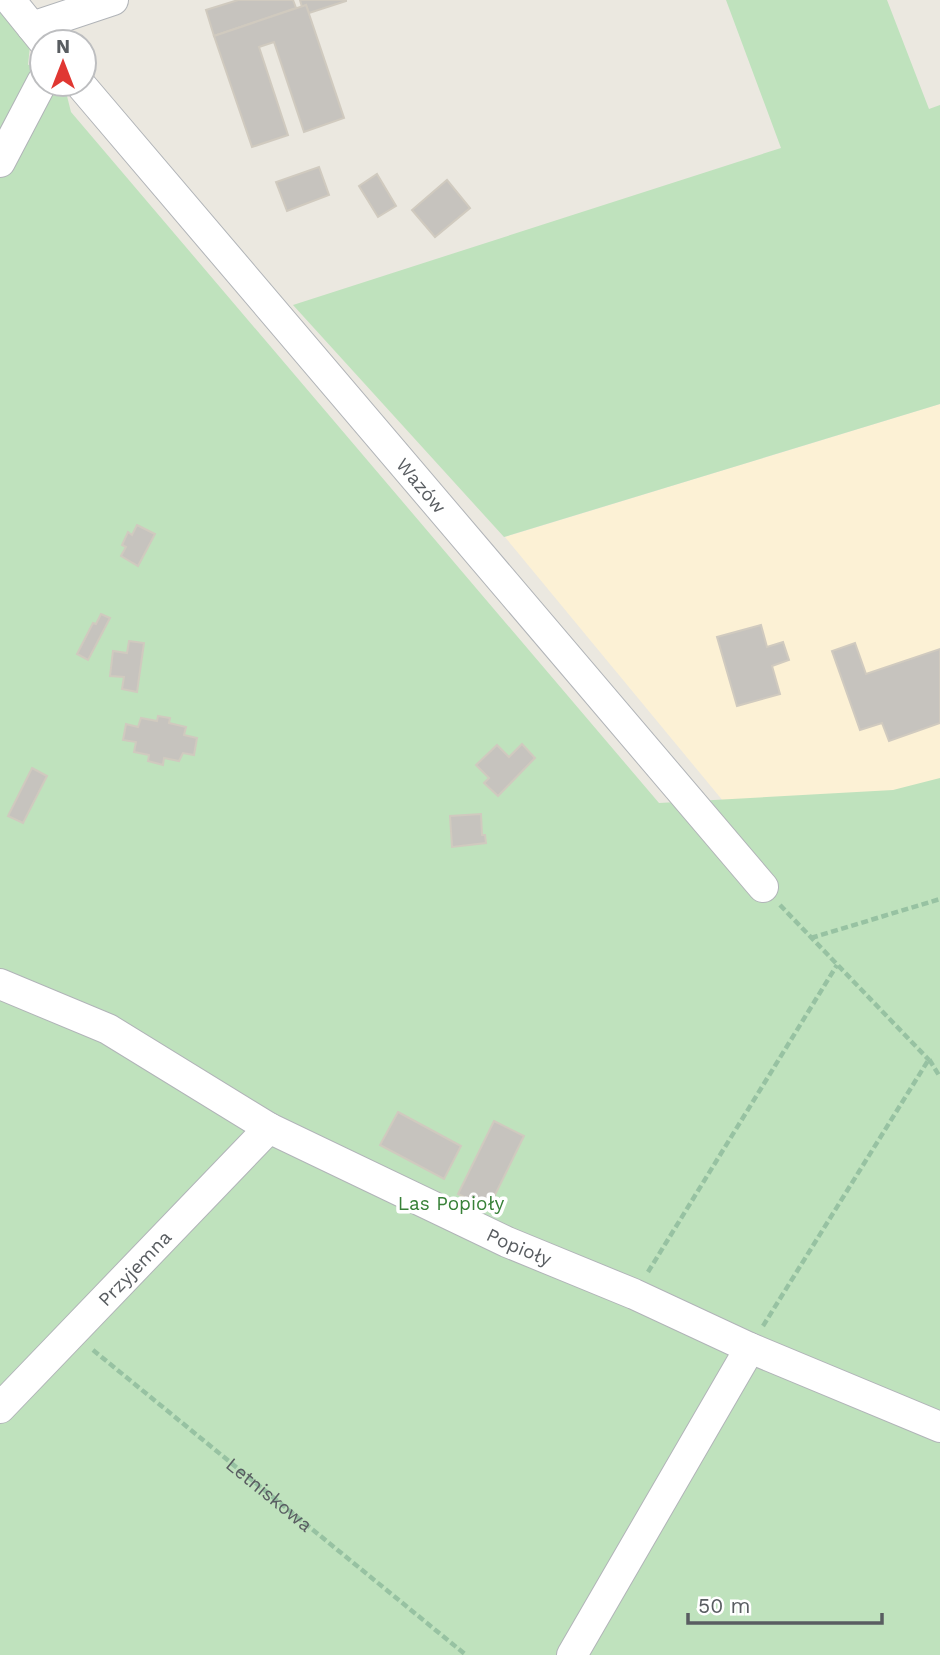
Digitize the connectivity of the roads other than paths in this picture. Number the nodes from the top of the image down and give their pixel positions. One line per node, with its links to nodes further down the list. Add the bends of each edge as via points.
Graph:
1 (10, 0): 3 (street)
2 (113, 0): 4 (street)
3 (32, 28)
4 (53, 28)
5 (34, 98): 7 (street)
6 (92, 98): 8 (street, Wazów)
7 (0, 162)
8 (763, 887)
9 (0, 984): 10 (street, Popioły, via 108,1029)
10 (269, 1128): 11 (street, Popioły, via 508,1242); 12 (street, Przyjemna)
11 (750, 1348): 13 (street, Popioły); 14 (street)
12 (0, 1408)
13 (940, 1427)
14 (572, 1655)

